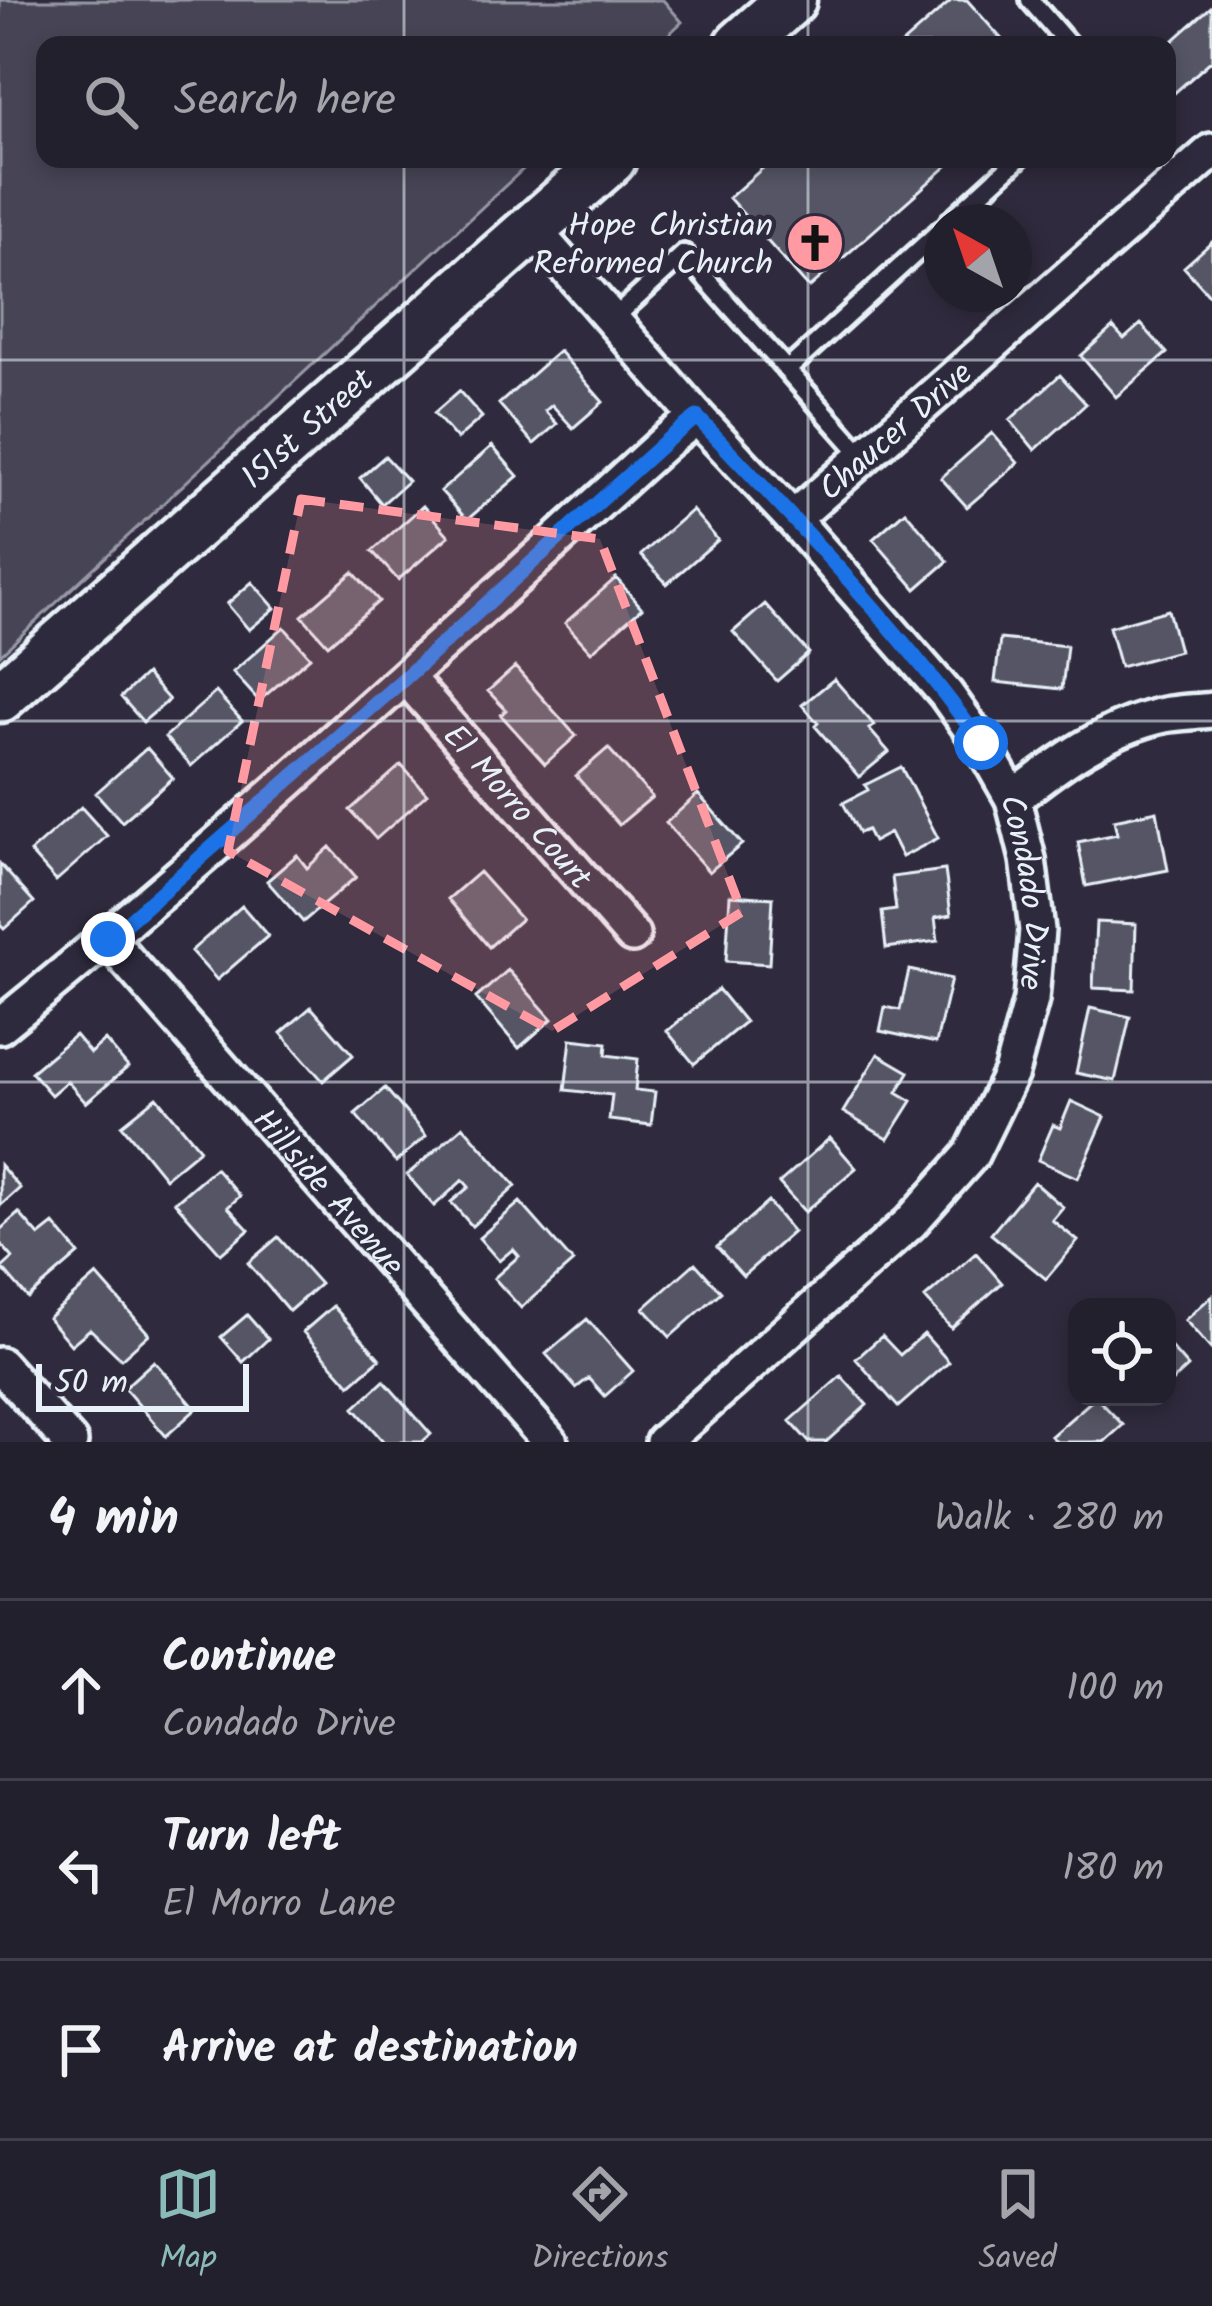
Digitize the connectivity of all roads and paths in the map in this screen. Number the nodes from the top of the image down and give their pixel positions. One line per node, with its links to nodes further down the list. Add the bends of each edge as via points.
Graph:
1 (791, 0): 3 (street)
2 (1030, 0): 4 (lane)
3 (750, 36)
4 (1061, 36)
5 (1212, 151): 14 (street, Chaucer Drive)
6 (600, 168): 9 (street, 151st Street)
7 (1008, 168): 8 (lane)
8 (969, 204)
9 (532, 229): 11 (street, Condado Drive); 17 (street, 151st Street)
10 (924, 245): 12 (lane)
11 (612, 320): 12 (lane, via 683,254); 13 (street, Condado Drive)
12 (787, 370): 14 (lane)
13 (697, 417): 15 (street, Condado Drive); 16 (street)
14 (865, 458): 15 (street, Chaucer Drive)
15 (793, 519): 19 (street, Condado Drive, via 946,694)
16 (406, 677): 20 (street, El Morro Court); 21 (street)
17 (0, 697)
18 (1212, 710): 19 (street, via 1161,716 1101,738)
19 (1012, 799): 26 (street, Condado Drive, via 1037,930 1030,1000 1011,1073 970,1155 910,1222)
20 (632, 935)
21 (108, 939): 22 (street); 25 (street, Hillside Avenue)
22 (0, 1026)
23 (0, 1365): 24 (street)
24 (70, 1442)
25 (550, 1442)
26 (663, 1442)

